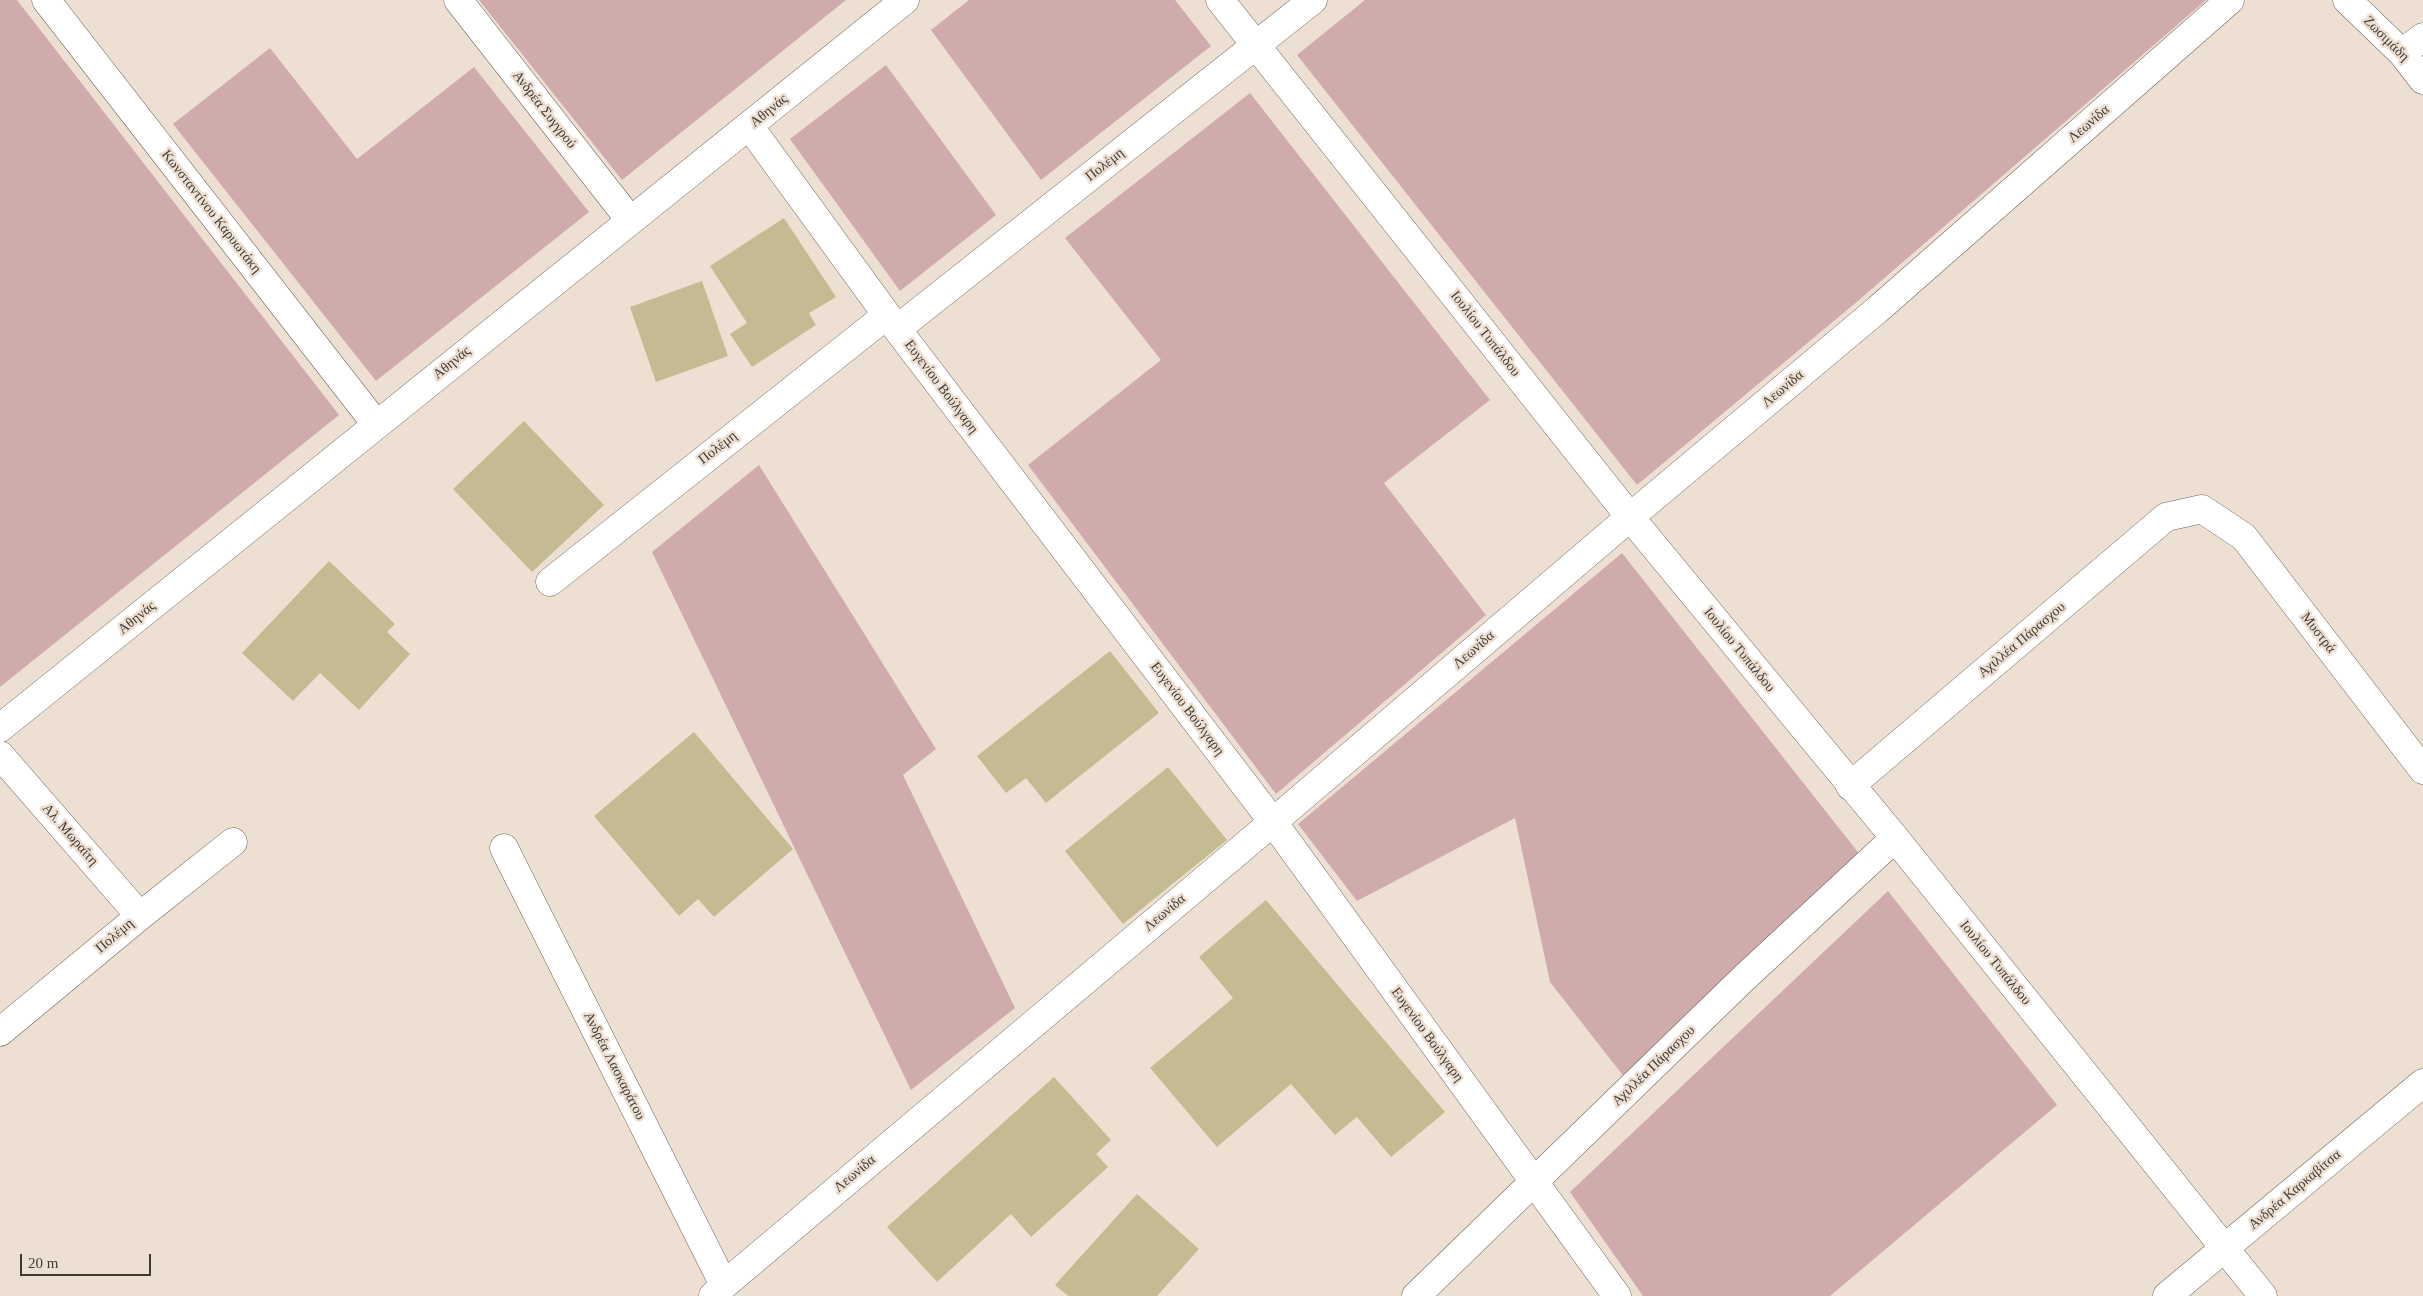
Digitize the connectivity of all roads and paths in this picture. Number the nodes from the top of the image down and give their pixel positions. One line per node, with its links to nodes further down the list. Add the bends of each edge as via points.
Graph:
1 (46, 0): 14 (street, Κωνσταντίνου Καρυωτάκη)
2 (458, 0): 12 (street, Ανδρέα Συγγρού)
3 (905, 0): 11 (street, Αθηνάς)
4 (1220, 0): 9 (street, Ιουλίου Τυπάλδου)
5 (1313, 0): 9 (street, Πολέμη)
6 (2230, 0): 16 (street, Λεωνίδα, via 1877,310)
7 (2347, 0): 8 (street, Ζωσιμάδη)
8 (2413, 45): 10 (street, Ζωσιμάδη)
9 (1256, 46): 13 (street, Πολέμη); 16 (street, Ιουλίου Τυπάλδου)
10 (2423, 80)
11 (750, 127): 12 (street, Αθηνάς); 13 (street, Ευγενίου Βούλγαρη)
12 (630, 220): 14 (street, Αθηνάς)
13 (892, 322): 17 (street, Πολέμη); 22 (street, Ευγενίου Βούλγαρη)
14 (376, 424): 18 (street, Αθηνάς)
15 (2202, 509): 20 (street, Μυστρά, via 2244,537); 21 (street, Αχιλλέα Πάρασχου, via 2166,517)
16 (1630, 517): 21 (street, Ιουλίου Τυπάλδου); 22 (street, Λεωνίδα)
17 (550, 582)
18 (0, 728)
19 (0, 755): 26 (street, Αλ. Μωραΐτη)
20 (2423, 770)
21 (1850, 786): 23 (street, Ιουλίου Τυπάλδου)
22 (1273, 822): 29 (street, Ευγενίου Βούλγαρη); 31 (street, Λεωνίδα)
23 (1895, 838): 29 (street, Αχιλλέα Πάρασχου, via 1744,978); 30 (street, Ιουλίου Τυπάλδου)
24 (233, 842): 26 (street, Πολέμη)
25 (504, 848): 31 (street, Ανδρέα Λασκαράτου)
26 (140, 916): 27 (street, Πολέμη)
27 (0, 1032)
28 (2423, 1084): 30 (street, Ανδρέα Καρκαβίτσα)
29 (1534, 1182): 32 (street, Αχιλλέα Πάρασχου); 33 (street, Ευγενίου Βούλγαρη)
30 (2224, 1248): 34 (street, Ανδρέα Καρκαβίτσα); 35 (street, Ιουλίου Τυπάλδου)
31 (718, 1290)
32 (1416, 1296)
33 (1617, 1296)
34 (2167, 1296)
35 (2263, 1296)

